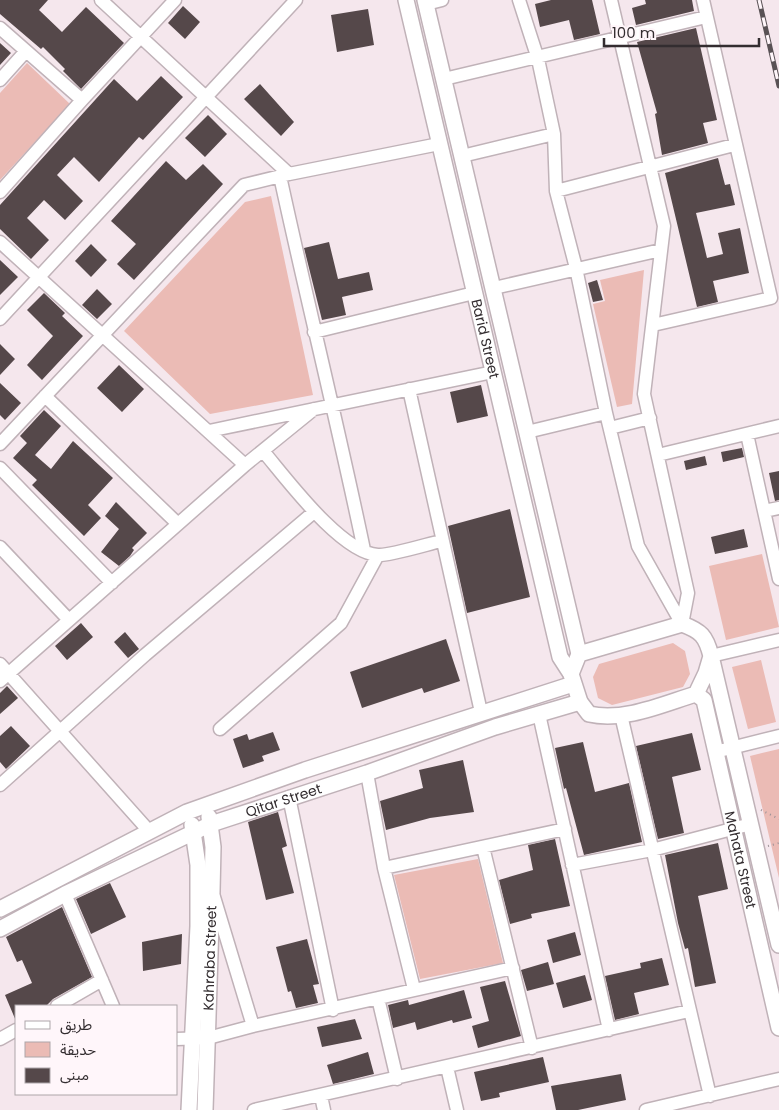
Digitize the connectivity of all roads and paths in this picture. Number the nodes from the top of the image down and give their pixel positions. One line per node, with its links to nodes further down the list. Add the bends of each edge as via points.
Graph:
1 (101, 0): 12 (street)
2 (175, 0): 12 (street)
3 (296, 0): 18 (street)
4 (406, 0): 21 (main road, Barid Street)
5 (442, 0): 9 (street)
6 (519, 0): 15 (street)
7 (611, 0): 13 (street)
8 (703, 0): 10 (street)
9 (425, 2): 16 (main road, Barid Street)
10 (706, 17): 13 (street); 22 (street)
11 (0, 28): 14 (street)
12 (141, 37): 18 (street); 19 (street)
13 (620, 37): 15 (street); 24 (street)
14 (26, 51): 17 (street); 19 (street)
15 (538, 59): 16 (street); 20 (street)
16 (444, 79): 23 (main road, Barid Street)
17 (0, 80)
18 (206, 97): 25 (street); 31 (street)
19 (82, 100): 27 (street)
20 (554, 134): 23 (street); 26 (street)
21 (440, 144): 25 (street); 33 (main road, Barid Street)
22 (734, 145): 24 (street); 35 (street, via 771,298)
23 (462, 156): 32 (main road, Barid Street)
24 (650, 166): 26 (street); 29 (street, via 664,226)
25 (284, 175): 36 (street); 37 (street, via 244,185)
26 (556, 191): 30 (street)
27 (0, 192)
28 (0, 242): 31 (street)
29 (661, 250): 30 (street); 35 (street)
30 (576, 268): 32 (street); 43 (street)
31 (38, 278): 34 (street); 37 (street)
32 (494, 288): 48 (main road, Barid Street)
33 (474, 293): 36 (street); 38 (main road, Barid Street)
34 (0, 319)
35 (652, 325): 44 (street, via 644,394)
36 (314, 332): 41 (street)
37 (101, 335): 40 (street); 47 (street)
38 (493, 372): 39 (street); 71 (main road, Barid Street, via 560,657)
39 (409, 389): 41 (street); 59 (street)
40 (45, 396): 50 (street); 58 (street)
41 (334, 406): 42 (street); 61 (street)
42 (314, 409): 47 (street); 51 (street)
43 (606, 413): 46 (street); 48 (street)
44 (650, 418): 46 (street); 52 (street)
45 (779, 426): 49 (street)
46 (610, 428): 66 (street, via 638,546)
47 (209, 431): 53 (street)
48 (527, 432): 68 (main road, Barid Street)
49 (747, 434): 52 (street); 56 (street)
50 (0, 444)
51 (263, 451): 53 (street); 57 (street)
52 (658, 455): 66 (street, via 688,594)
53 (245, 465): 58 (street)
54 (0, 468): 64 (street)
55 (779, 508): 56 (street)
56 (764, 511): 63 (street)
57 (314, 512): 61 (street, via 334,532); 78 (street)
58 (178, 524): 64 (street)
59 (441, 541): 62 (street); 74 (street)
60 (0, 547): 65 (street)
61 (364, 550): 62 (street)
62 (378, 556): 77 (street, via 341,623)
63 (779, 579)
64 (112, 583): 65 (street)
65 (69, 620): 70 (street)
66 (682, 624): 68 (main road); 69 (main road, Mahata Street, via 697,630 708,642)
67 (778, 644): 69 (street)
68 (579, 654): 71 (main road)
69 (711, 656): 72 (main road); 81 (main road, Mahata Street)
70 (3, 673): 78 (street)
71 (572, 679): 73 (main road, Barid Street); 74 (main road, Qitar Street)
72 (696, 694): 76 (main road); 82 (main road, Mahata Street, via 704,700)
73 (580, 702): 75 (main road, Qitar Street); 76 (main road, via 589,714 604,717)
74 (482, 712): 80 (main road, Qitar Street)
75 (539, 714): 83 (main road, Qitar Street); 96 (street)
76 (621, 715): 102 (street)
77 (220, 729)
78 (60, 731): 86 (street); 97 (street)
79 (779, 736): 81 (street)
80 (375, 748): 83 (main road); 84 (main road, Qitar Street)
81 (734, 748): 82 (street); 94 (main road, Mahata Street)
82 (716, 752): 95 (main road, Mahata Street)
83 (382, 767): 85 (main road, Qitar Street)
84 (305, 770): 87 (main road); 89 (main road, Qitar Street)
85 (367, 773): 87 (main road, Qitar Street); 104 (street)
86 (0, 785)
87 (313, 790): 88 (main road, Qitar Street)
88 (289, 797): 93 (main road, Qitar Street); 116 (street)
89 (205, 806): 91 (main road, Qitar Street); 93 (main road, Kahraba Street)
90 (760, 809): 92 (path)
91 (187, 812): 97 (main road, Qitar Street); 98 (main road, Kahraba Street)
92 (779, 819)
93 (211, 824): 98 (main road, Qitar Street); 105 (main road, Kahraba Street)
94 (752, 824): 95 (street); 109 (main road, Mahata Street)
95 (734, 828): 102 (street); 119 (main road, Mahata Street)
96 (564, 829): 101 (street); 103 (street)
97 (149, 831): 107 (main road, Qitar Street)
98 (194, 832): 106 (main road, Qitar Street); 122 (main road, Kahraba Street, via 198,865 198,926)
99 (779, 843): 100 (path)
100 (768, 846)
101 (483, 847): 104 (street); 110 (street)
102 (652, 850): 103 (street); 117 (street)
103 (572, 865): 120 (street)
104 (384, 868): 112 (street)
105 (212, 891): 118 (street); 123 (main road, Kahraba Street)
106 (65, 894): 108 (main road, Qitar Street); 111 (street)
107 (0, 909)
108 (0, 929)
109 (778, 935)
110 (513, 968): 112 (street); 126 (street)
111 (102, 980): 114 (street); 115 (street)
112 (414, 989): 113 (street)
113 (378, 998): 116 (street); 128 (street)
114 (59, 1005)
115 (113, 1005)
116 (333, 1010): 118 (street)
117 (689, 1012): 120 (street); 131 (street)
118 (252, 1026): 123 (street)
119 (779, 1028)
120 (609, 1030): 126 (street)
121 (15, 1031): 124 (street)
122 (184, 1038): 123 (street); 132 (main road, Kahraba Street)
123 (208, 1038): 133 (main road, Kahraba Street)
124 (0, 1040): 125 (street)
125 (15, 1041)
126 (532, 1048): 127 (street)
127 (448, 1067): 128 (street); 136 (street)
128 (397, 1079): 130 (street)
129 (779, 1079): 131 (street)
130 (321, 1096): 134 (street); 135 (street)
131 (710, 1096): 137 (street)
132 (189, 1110)
133 (204, 1110)
134 (254, 1110)
135 (324, 1110)
136 (457, 1110)
137 (646, 1110)

